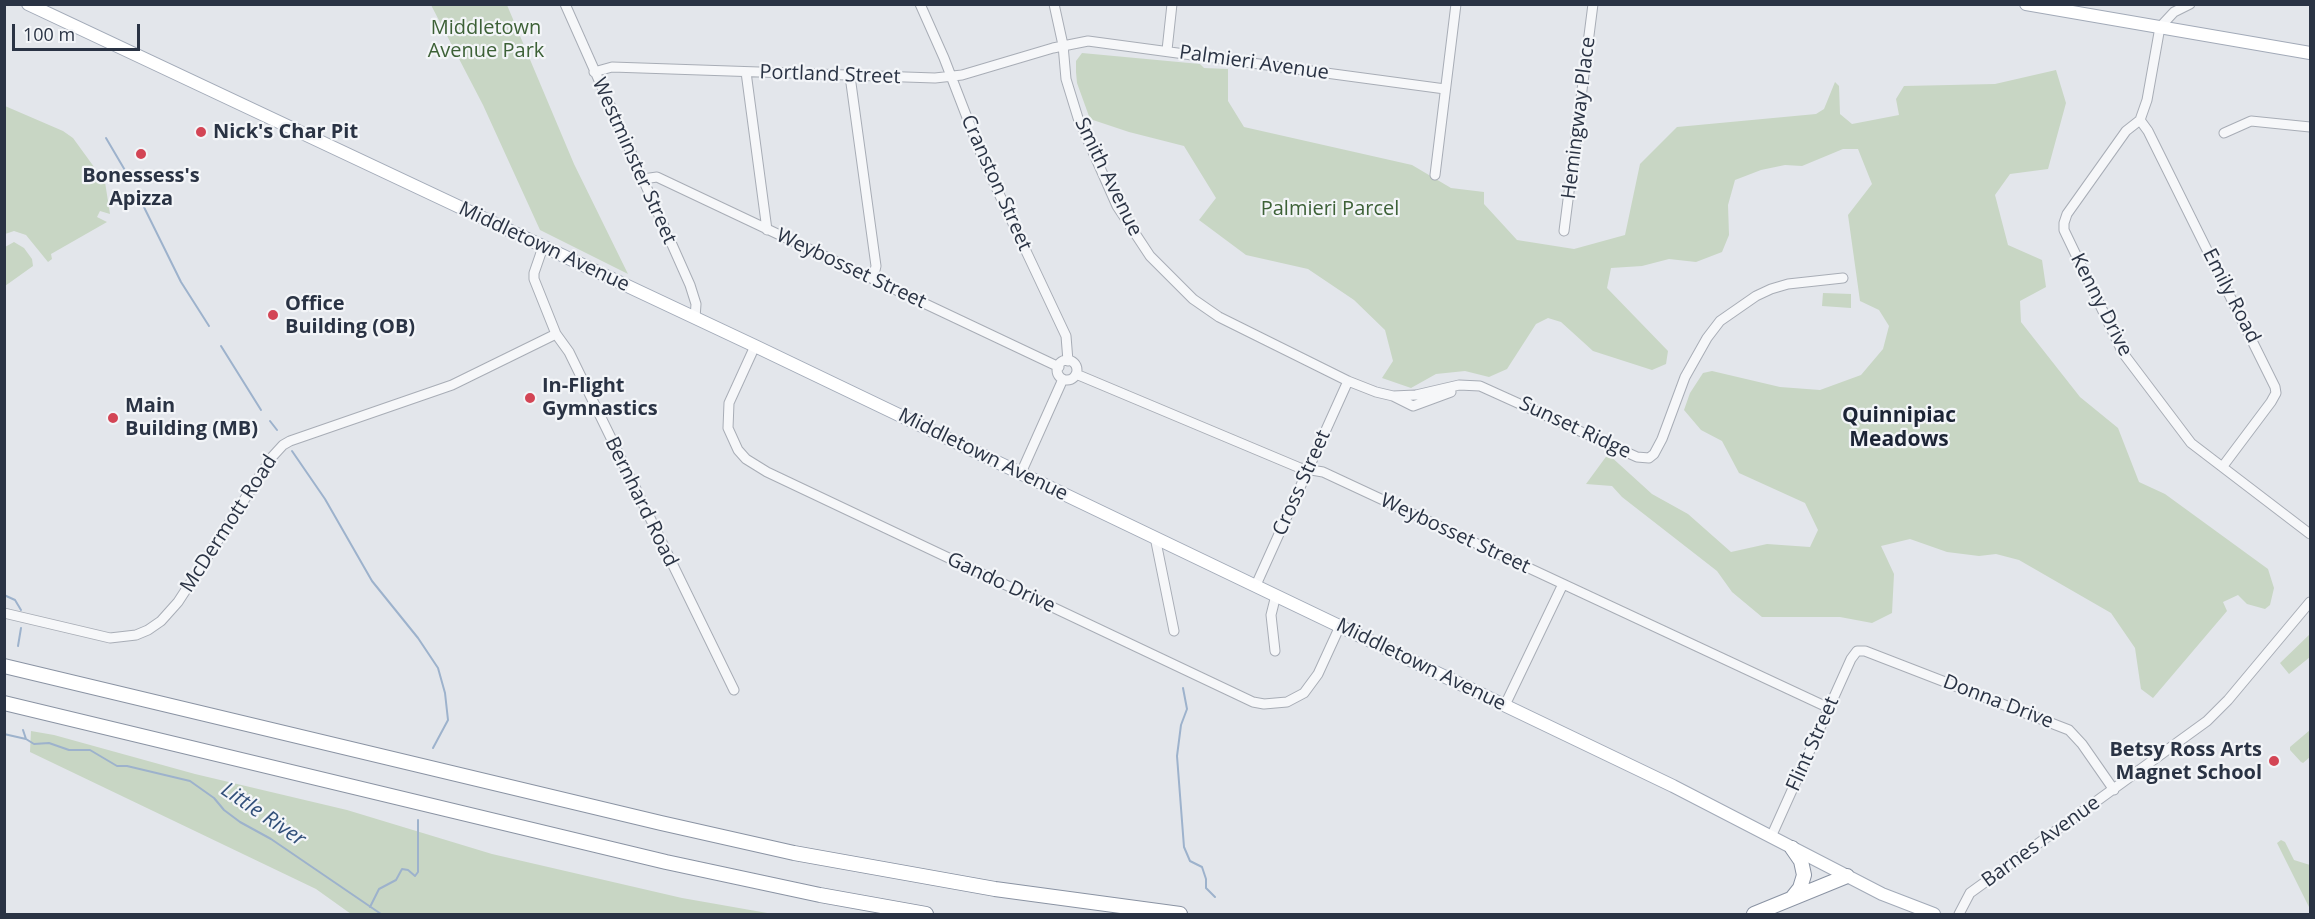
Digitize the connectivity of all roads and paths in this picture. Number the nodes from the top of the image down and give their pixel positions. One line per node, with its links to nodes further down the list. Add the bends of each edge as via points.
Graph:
1 (28, 4): 26 (main road, Middletown Avenue)
2 (565, 4): 14 (street, Westminster Street)
3 (920, 4): 17 (street, Cranston Street)
4 (1054, 4): 11 (street, Smith Avenue)
5 (1172, 4): 12 (street)
6 (1456, 4): 18 (street)
7 (1593, 4): 25 (street, Hemingway Place)
8 (2026, 4): 10 (main road)
9 (2190, 4): 10 (street, via 2174,12)
10 (2160, 27): 13 (main road); 19 (street, Kenny Drive)
11 (1063, 45): 12 (street, Palmieri Avenue, via 1088,41); 17 (street, Portland Street); 36 (street, Smith Avenue, via 1068,88 1084,133 1117,207 1150,256 1193,299 1219,317)
12 (1167, 50): 18 (street, Palmieri Avenue)
13 (2310, 52)
14 (594, 72): 15 (street, Portland Street, via 612,67); 23 (street, Westminster Street)
15 (747, 72): 16 (street, Portland Street); 24 (street)
16 (850, 76): 17 (street, Portland Street); 28 (street, via 876,266)
17 (952, 77): 32 (street, Cranston Street, via 985,164 1066,336)
18 (1445, 90): 22 (street)
19 (2140, 120): 37 (street, Emily Road, via 2275,387 2271,402); 37 (street, Kenny Drive, via 2126,131 2067,214 2064,230 2123,353 2191,443)
20 (2310, 127): 21 (street, via 2251,121)
21 (2224, 133)
22 (1435, 175)
23 (643, 178): 24 (street, Weybosset Street, via 657,177); 29 (street, Westminster Street, via 690,285 696,304)
24 (767, 230): 28 (street, Weybosset Street)
25 (1564, 231)
26 (543, 247): 29 (main road, Middletown Avenue); 30 (street, Bernhard Road, via 534,279)
27 (1843, 278): 36 (street, Sunset Ridge, via 1771,289 1720,321 1685,376 1661,443 1648,458 1636,457 1491,389 1467,385 1416,406)
28 (873, 279): 33 (street, Weybosset Street)
29 (695, 318): 31 (main road, Middletown Avenue)
30 (556, 334): 46 (street, McDermott Road, via 452,385 282,445 178,602 148,630 110,638); 52 (street, Bernhard Road)
31 (755, 346): 39 (main road, Middletown Avenue); 47 (street, Gando Drive, via 729,403 728,428 746,459 788,482 1253,702 1287,702 1304,693 1318,674)
32 (1068, 361): 33 (street); 34 (street, via 1076,366)
33 (1059, 367): 35 (street)
34 (1076, 374): 35 (street, via 1069,380); 38 (street, Weybosset Street)
35 (1063, 379): 39 (street)
36 (1348, 381): 38 (street, Cross Street)
37 (2223, 466): 40 (street, Kenny Drive)
38 (1308, 471): 42 (street, Weybosset Street, via 1323,472); 43 (street, Cross Street)
39 (1021, 474): 41 (main road, Middletown Avenue)
40 (2310, 534)
41 (1155, 537): 43 (main road, Middletown Avenue); 48 (street)
42 (1563, 584): 54 (street); 55 (street, Weybosset Street)
43 (1256, 585): 44 (main road, Middletown Avenue)
44 (1276, 595): 47 (main road, Middletown Avenue); 49 (street, via 1271,615)
45 (2310, 602): 56 (street, Barnes Avenue, via 2207,721)
46 (4, 613)
47 (1340, 626): 54 (main road, Middletown Avenue)
48 (1174, 631)
49 (1275, 651)
50 (1857, 651): 55 (street, Flint Street); 56 (street, Donna Drive, via 2069,730)
51 (4, 666): 62 (highway, via 794,853 984,887)
52 (734, 690)
53 (4, 703): 61 (highway, via 666,862)
54 (1505, 705): 57 (main road, Middletown Avenue)
55 (1829, 708): 57 (street, Flint Street)
56 (2114, 790): 65 (street, Barnes Avenue, via 1970,893)
57 (1771, 837): 58 (main road, Middletown Avenue)
58 (1792, 848): 59 (main road, Middletown Avenue); 60 (highway, via 1804,875 1800,888)
59 (1847, 876): 60 (highway); 64 (main road, Middletown Avenue)
60 (1790, 899): 63 (highway)
61 (926, 915)
62 (1180, 915)
63 (1754, 915)
64 (1934, 915)
65 (1959, 915)

